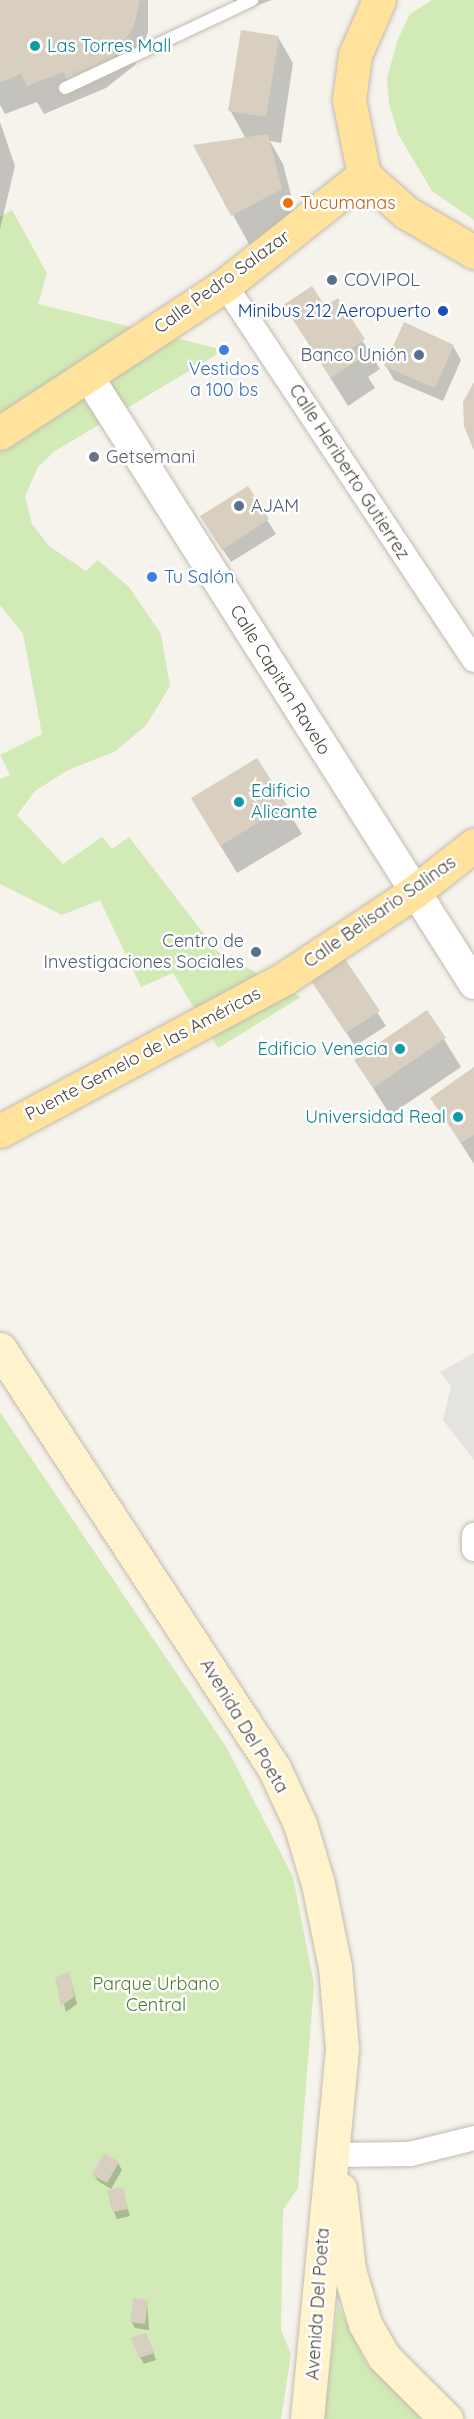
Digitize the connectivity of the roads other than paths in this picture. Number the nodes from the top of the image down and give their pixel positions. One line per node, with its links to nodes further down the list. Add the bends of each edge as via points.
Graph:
1 (252, 0): 3 (lane)
2 (379, 0): 4 (main road, via 355,55 349,100)
3 (65, 88)
4 (364, 175): 5 (main road, via 407,213); 6 (main road, Calle Pedro Salazar)
5 (474, 252)
6 (225, 285): 7 (main road, Calle Pedro Salazar); 9 (street, Calle Heriberto Gutierrez)
7 (82, 380): 8 (main road, Calle Pedro Salazar); 11 (street, Calle Capitán Ravelo)
8 (0, 433)
9 (474, 660)
10 (474, 845): 11 (main road, Calle Belisario Salinas)
11 (413, 893): 12 (main road, Calle Belisario Salinas); 13 (street, Calle Capitán Ravelo)
12 (285, 978): 14 (main road, Puente Gemelo de las Américas)
13 (474, 984)
14 (0, 1131)
15 (0, 1349): 17 (main road, Avenida Del Poeta, via 246,1721 300,1824 318,1884 340,2007)
16 (474, 2138): 17 (street, via 410,2154)
17 (336, 2155): 18 (main road, Avenida Del Poeta, via 320,2246 316,2355); 19 (main road, Avenida Del Poeta, via 349,2270 365,2324 384,2357)
18 (307, 2419)
19 (446, 2419)

